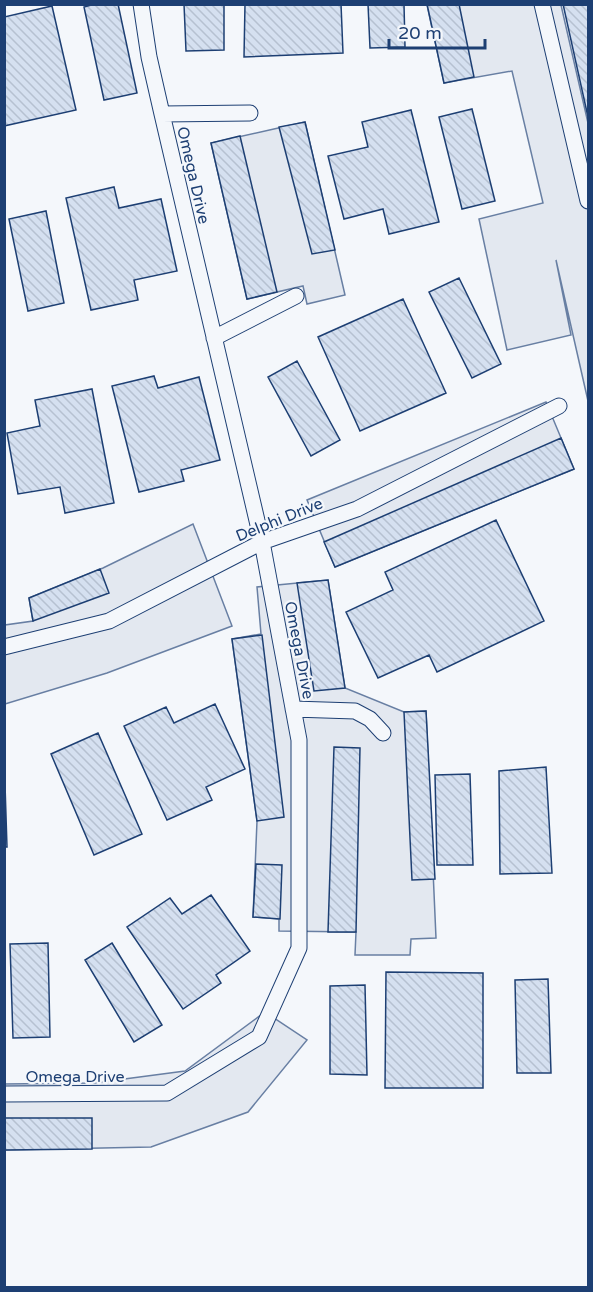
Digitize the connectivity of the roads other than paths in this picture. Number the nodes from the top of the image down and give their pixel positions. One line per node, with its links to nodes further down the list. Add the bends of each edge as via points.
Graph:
1 (141, 4): 4 (lane, Omega Drive)
2 (542, 4): 5 (lane)
3 (250, 113): 4 (lane)
4 (162, 114): 7 (lane, Omega Drive)
5 (588, 201)
6 (296, 296): 7 (lane)
7 (214, 338): 9 (lane, Omega Drive)
8 (559, 406): 9 (lane, Delphi Drive, via 357,509)
9 (262, 542): 10 (lane, Delphi Drive, via 109,621); 11 (lane, Omega Drive)
10 (4, 647)
11 (293, 709): 12 (lane, via 355,711); 13 (lane, Omega Drive, via 299,740 299,948 259,1037 167,1094)
12 (383, 733)
13 (4, 1094)

